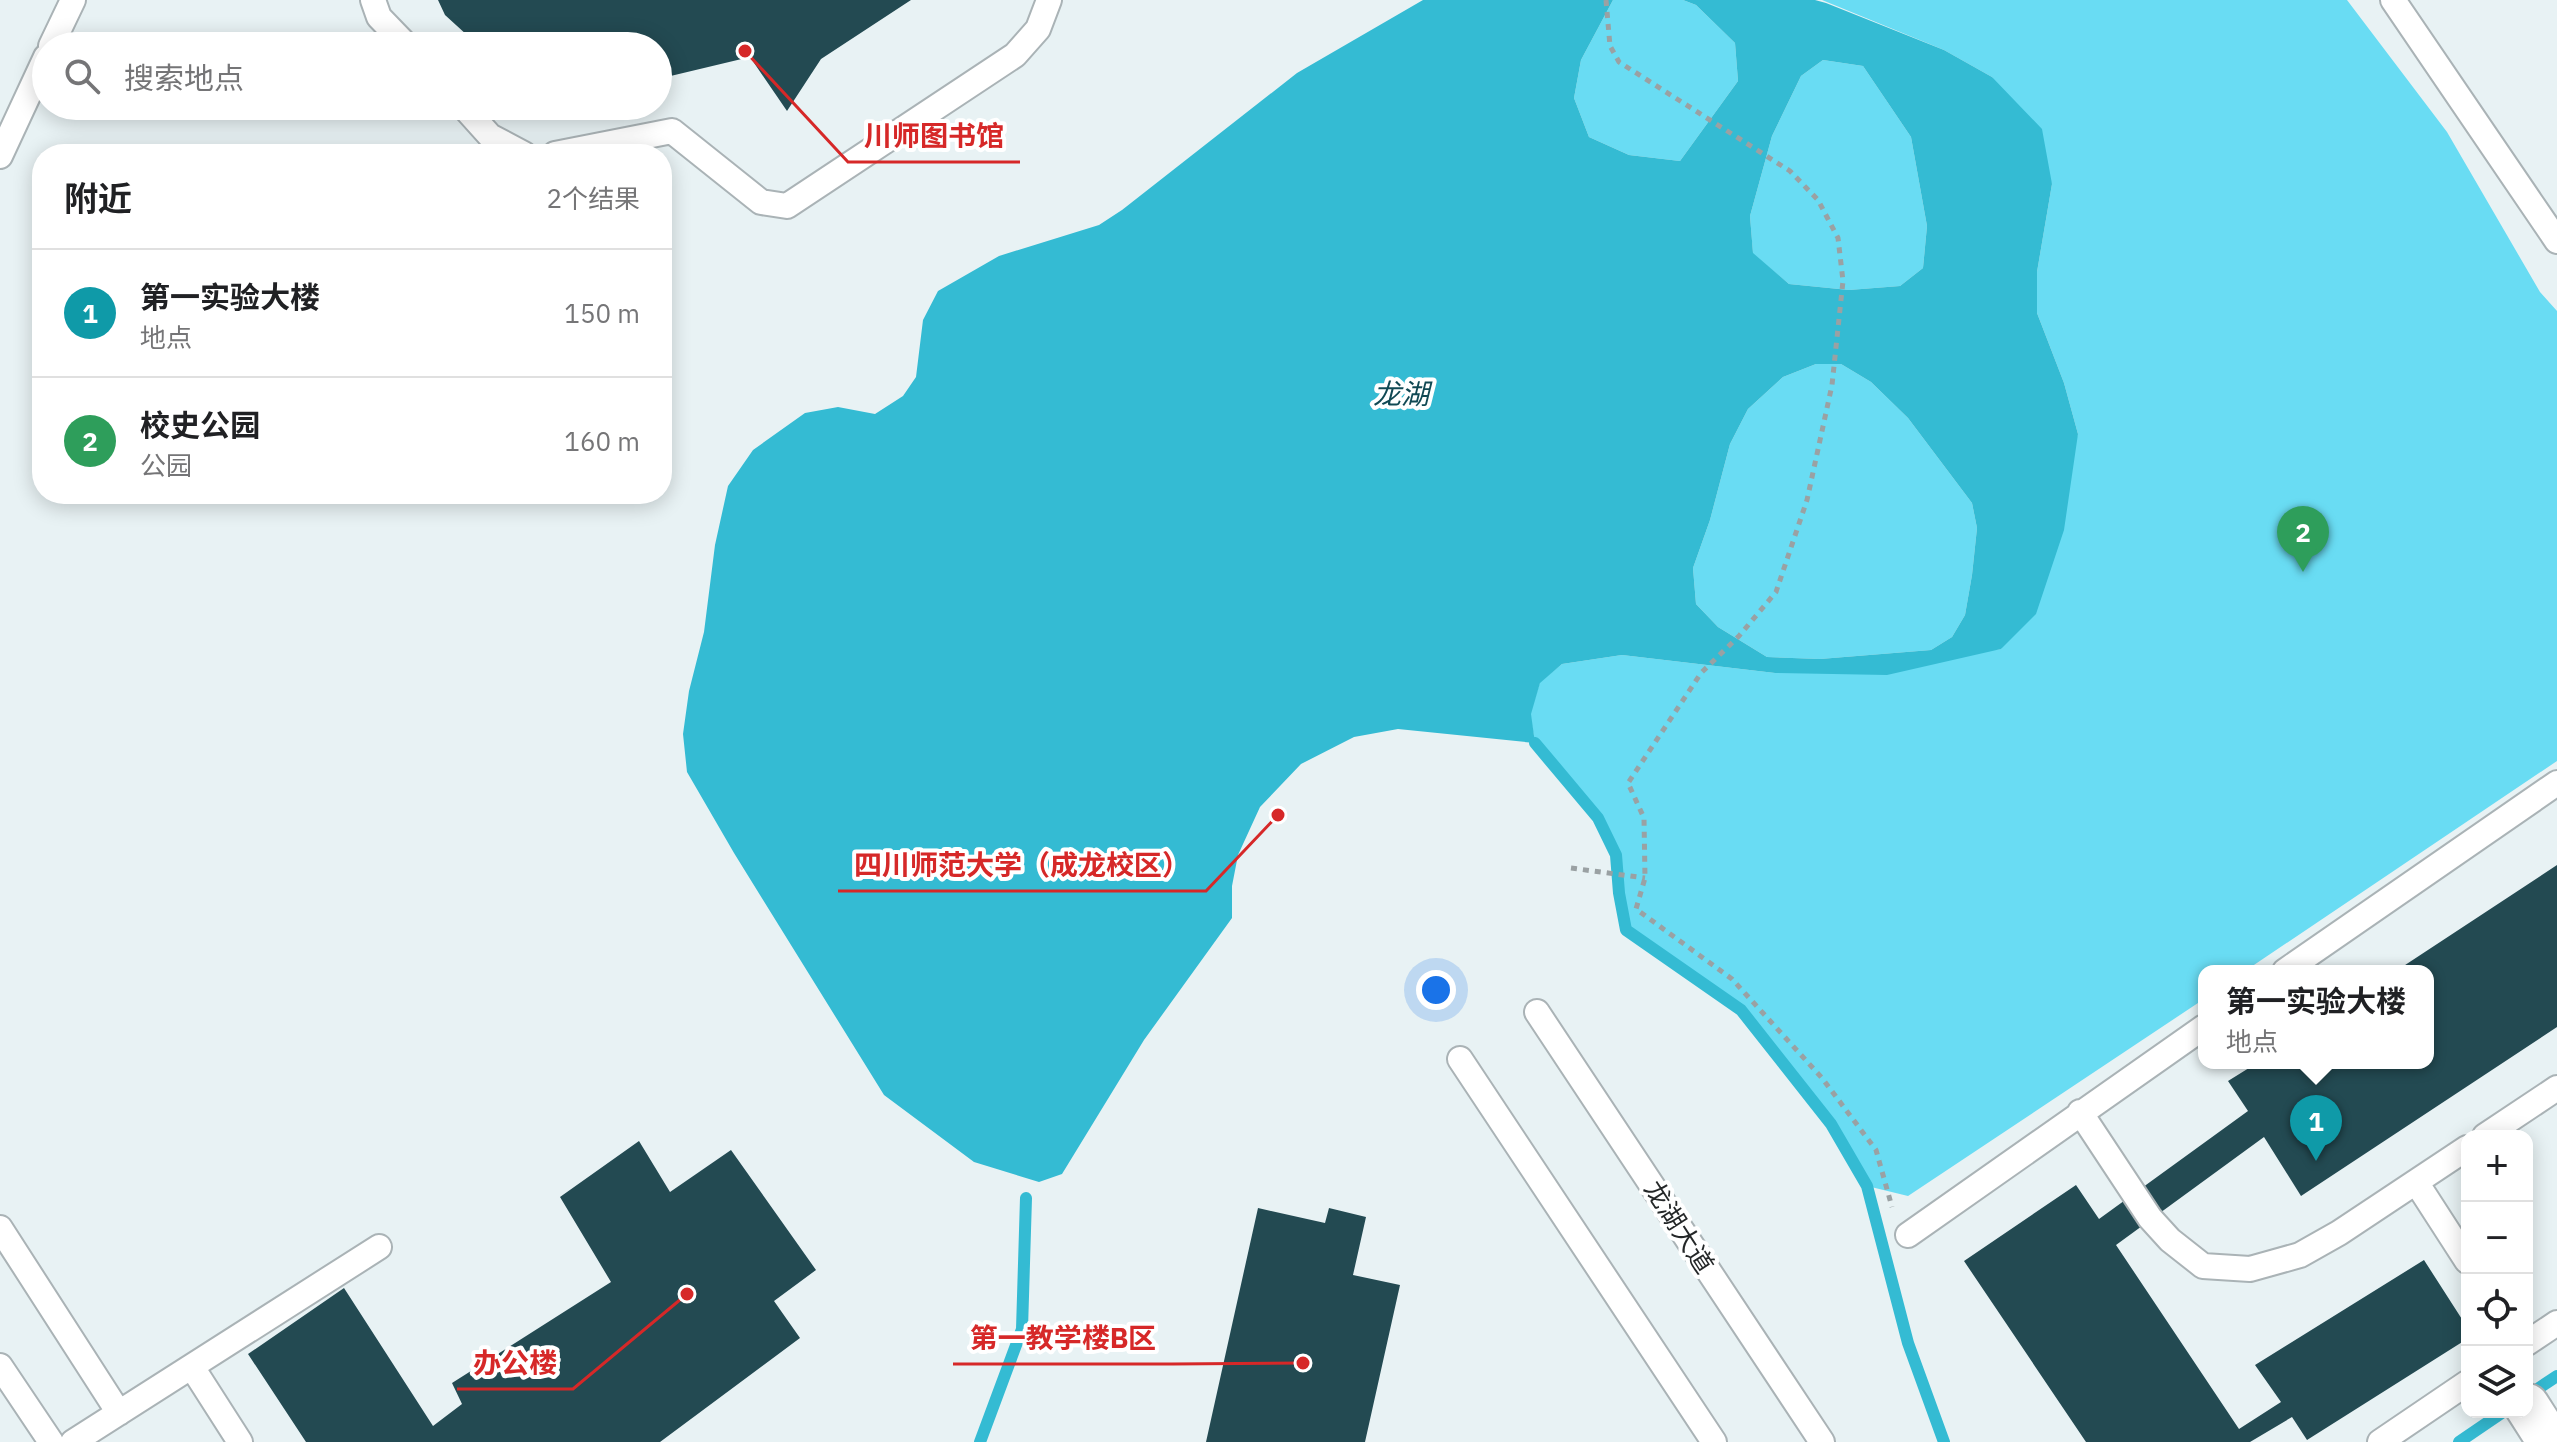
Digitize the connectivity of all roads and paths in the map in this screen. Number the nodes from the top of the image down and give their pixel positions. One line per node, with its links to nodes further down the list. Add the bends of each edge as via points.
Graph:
1 (60, 0): 7 (lane)
2 (73, 0): 8 (lane)
3 (373, 0): 9 (lane, via 379,17)
4 (1049, 0): 13 (lane, via 1038,29 1015,55 787,206 761,202 672,131)
5 (1606, 0): 18 (path, via 1610,46 1619,62 1790,171 1818,200 1838,238 1843,281 1832,385 1807,500 1776,592 1701,673 1628,783 1644,818)
6 (2393, 0): 15 (lane)
7 (54, 32)
8 (58, 32)
9 (393, 32)
10 (32, 88): 14 (lane)
11 (476, 120): 12 (lane)
12 (505, 144)
13 (606, 144)
14 (0, 156)
15 (2557, 241)
16 (2557, 783): 19 (lane)
17 (1571, 868): 18 (path)
18 (1645, 878): 29 (path, via 1636,909 1732,979 1822,1078 1876,1150 1894,1212)
19 (2294, 965)
20 (1537, 1012): 42 (lane, 龙湖大道)
21 (2198, 1031): 24 (lane)
22 (1460, 1059): 41 (lane)
23 (2557, 1088): 25 (lane)
24 (2080, 1112): 27 (lane, via 2150,1218 2203,1266 2250,1269 2300,1255); 29 (lane)
25 (2494, 1130)
26 (2461, 1152): 27 (lane)
27 (2416, 1182): 31 (lane)
28 (0, 1228): 37 (lane)
29 (1908, 1235)
30 (379, 1247): 35 (lane)
31 (2461, 1252)
32 (2557, 1323): 33 (lane)
33 (2533, 1339)
34 (0, 1366): 38 (lane)
35 (192, 1367): 37 (lane); 40 (lane)
36 (2461, 1387): 43 (lane)
37 (119, 1413): 39 (lane)
38 (51, 1442)
39 (73, 1442)
40 (240, 1442)
41 (1714, 1442)
42 (1822, 1442)
43 (2380, 1442)

